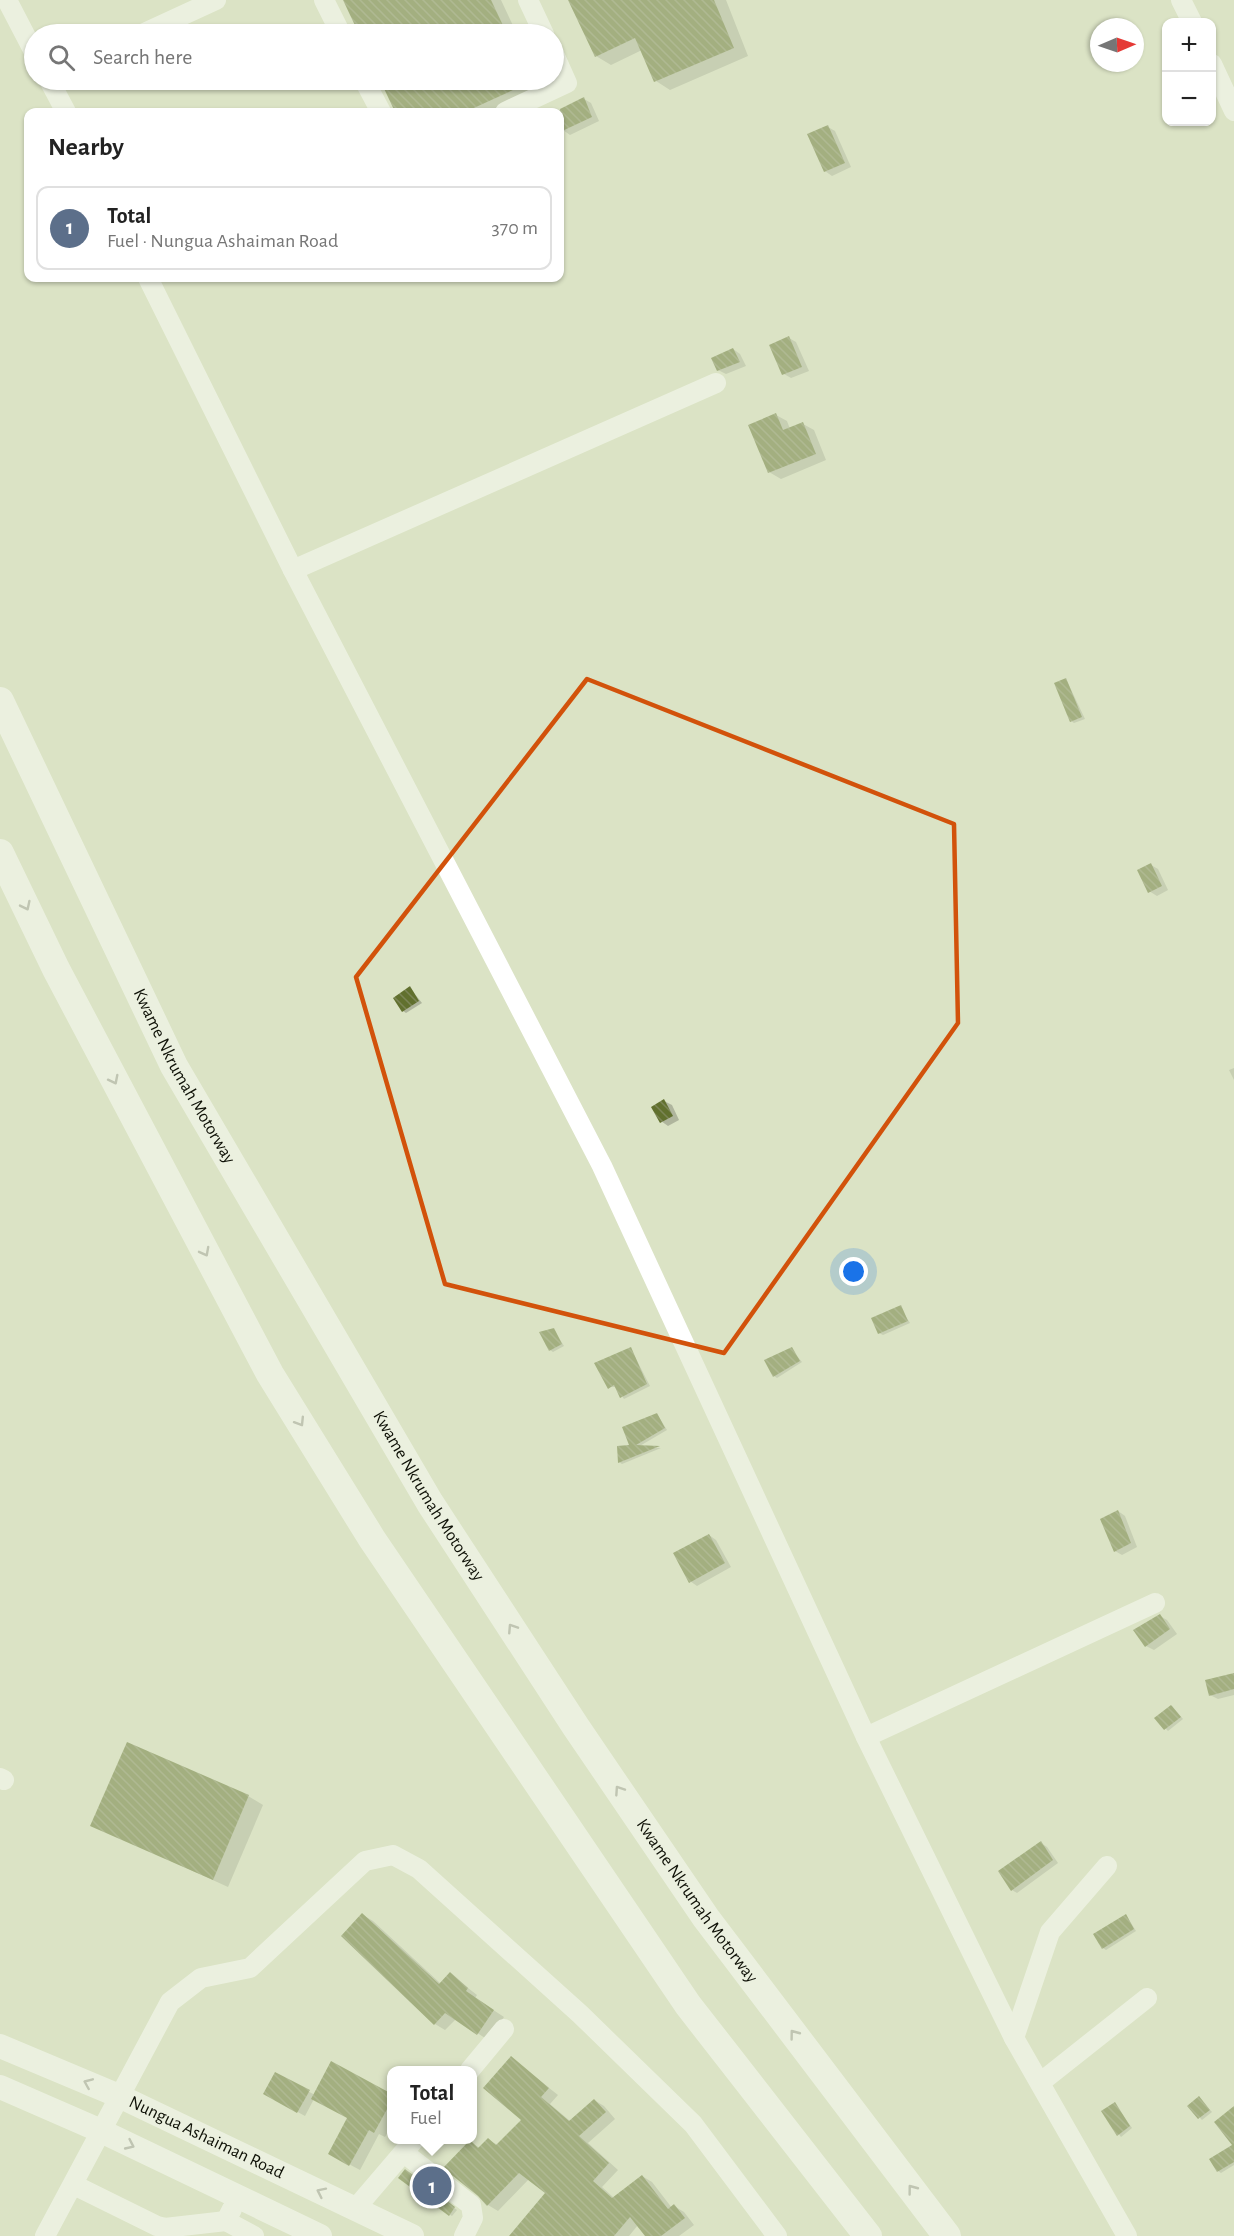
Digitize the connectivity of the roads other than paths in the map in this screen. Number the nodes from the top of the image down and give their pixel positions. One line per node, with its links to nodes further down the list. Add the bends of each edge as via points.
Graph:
1 (7, 0): 10 (street)
2 (216, 0): 7 (street)
3 (324, 0): 8 (street)
4 (528, 0): 9 (street)
5 (1181, 0): 6 (street)
6 (1190, 18)
7 (164, 24)
8 (336, 24)
9 (539, 24)
10 (24, 33)
11 (1216, 72): 18 (street)
12 (54, 90): 15 (street)
13 (369, 90): 16 (street)
14 (552, 90): 17 (street)
15 (64, 108)
16 (379, 108)
17 (514, 108)
18 (1234, 111)
19 (150, 282): 21 (street)
20 (716, 382): 21 (street)
21 (293, 570): 25 (street, via 602,1166)
22 (0, 701): 48 (highway, Kwame Nkrumah Motorway, one-way to 22, via 706,1918 430,1503 174,1066)
23 (0, 853): 47 (highway, one-way to 47, via 56,969 270,1374 372,1539 688,2004)
24 (1155, 1604): 25 (street)
25 (866, 1737): 29 (street)
26 (1107, 1866): 29 (street, via 1050,1932)
27 (1147, 1998): 32 (street)
28 (504, 2029): 31 (street)
29 (1014, 2038): 32 (street)
30 (0, 2046): 34 (main road, Nungua Ashaiman Road, one-way to 30)
31 (473, 2066)
32 (1041, 2082): 49 (street)
33 (0, 2088): 35 (main road)
34 (119, 2096): 35 (street); 39 (main road, Nungua Ashaiman Road, one-way to 34); 46 (street, via 170,2002 201,1978 250,1968 365,1861 393,1854 436,1884 580,2014 693,2124)
35 (101, 2131): 37 (street); 38 (main road, one-way to 38)
36 (409, 2146): 39 (street); 45 (street, via 471,2205 473,2218)
37 (74, 2185): 40 (street, via 165,2228); 41 (street)
38 (237, 2195): 40 (street); 43 (main road)
39 (355, 2209): 44 (main road, Nungua Ashaiman Road)
40 (226, 2221): 42 (street)
41 (45, 2236)
42 (254, 2236)
43 (320, 2236)
44 (412, 2236)
45 (464, 2236)
46 (777, 2236)
47 (868, 2236)
48 (947, 2236)
49 (1127, 2236)

